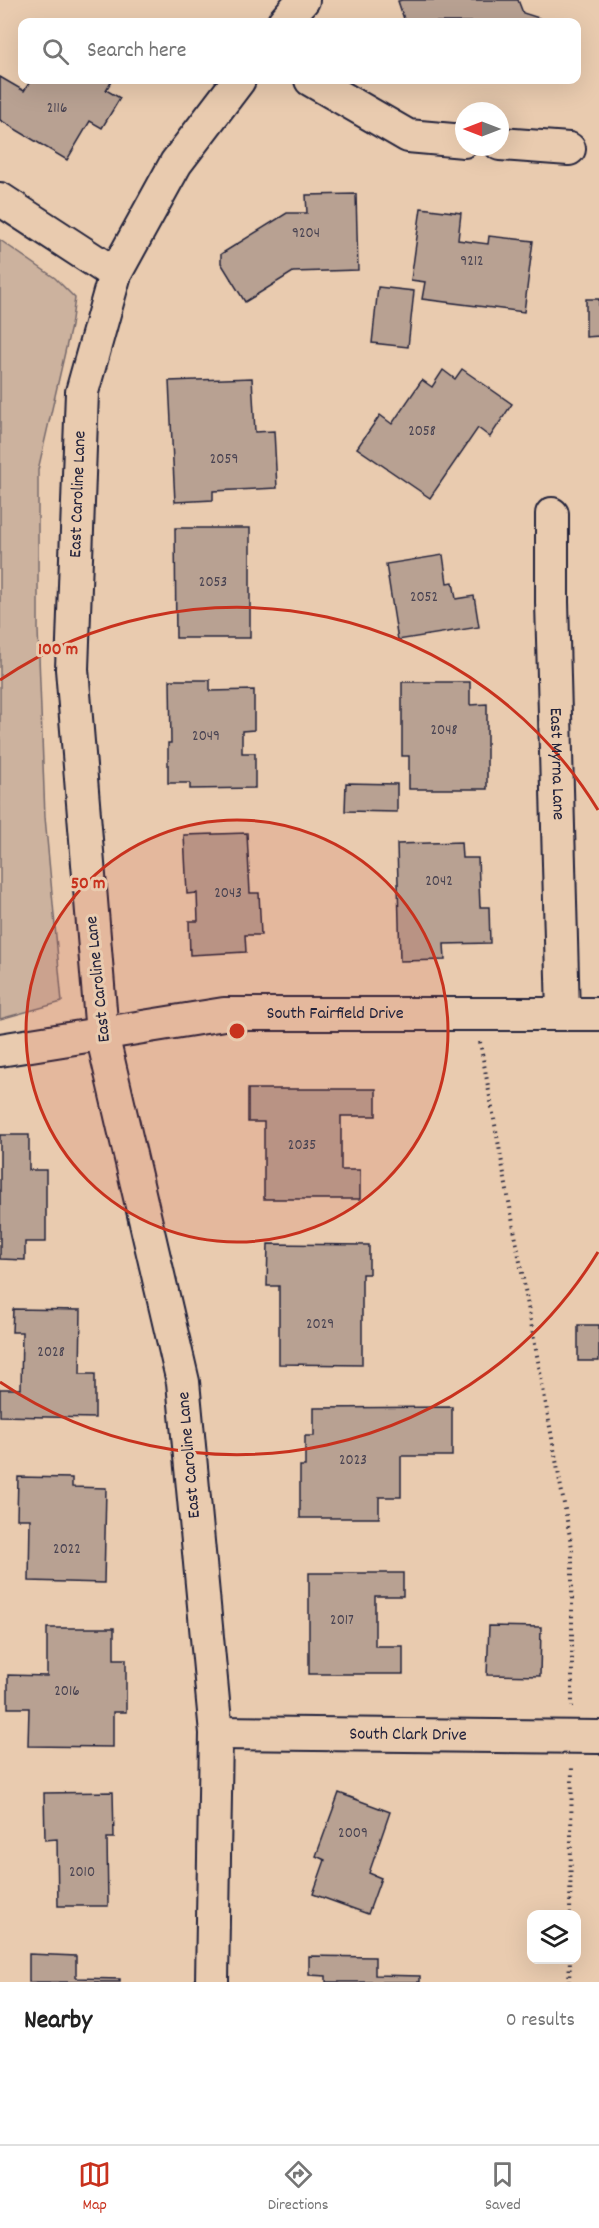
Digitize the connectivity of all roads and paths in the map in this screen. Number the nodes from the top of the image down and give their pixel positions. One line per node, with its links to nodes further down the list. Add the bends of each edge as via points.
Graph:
1 (303, 0): 2 (street)
2 (287, 18)
3 (236, 84): 9 (street, East Caroline Lane, via 176,163)
4 (318, 84): 5 (street, via 408,136)
5 (455, 140)
6 (509, 145): 7 (street)
7 (569, 149)
8 (0, 199): 9 (street)
9 (116, 274): 14 (street, East Caroline Lane, via 82,393 72,669)
10 (552, 514): 12 (street, East Myrna Lane)
11 (475, 1014): 12 (street, South Fairfield Drive); 14 (street, South Fairfield Drive, via 224,1014); 17 (path, via 572,1548)
12 (563, 1014): 13 (street, South Fairfield Drive)
13 (599, 1014)
14 (102, 1034): 15 (street, South Fairfield Drive); 16 (street, East Caroline Lane, via 183,1382)
15 (0, 1050)
16 (216, 1733): 17 (street, South Clark Drive); 20 (street, East Caroline Lane)
17 (585, 1737): 18 (path)
18 (570, 1910)
19 (570, 1964): 21 (path)
20 (212, 1982)
21 (569, 1982)

